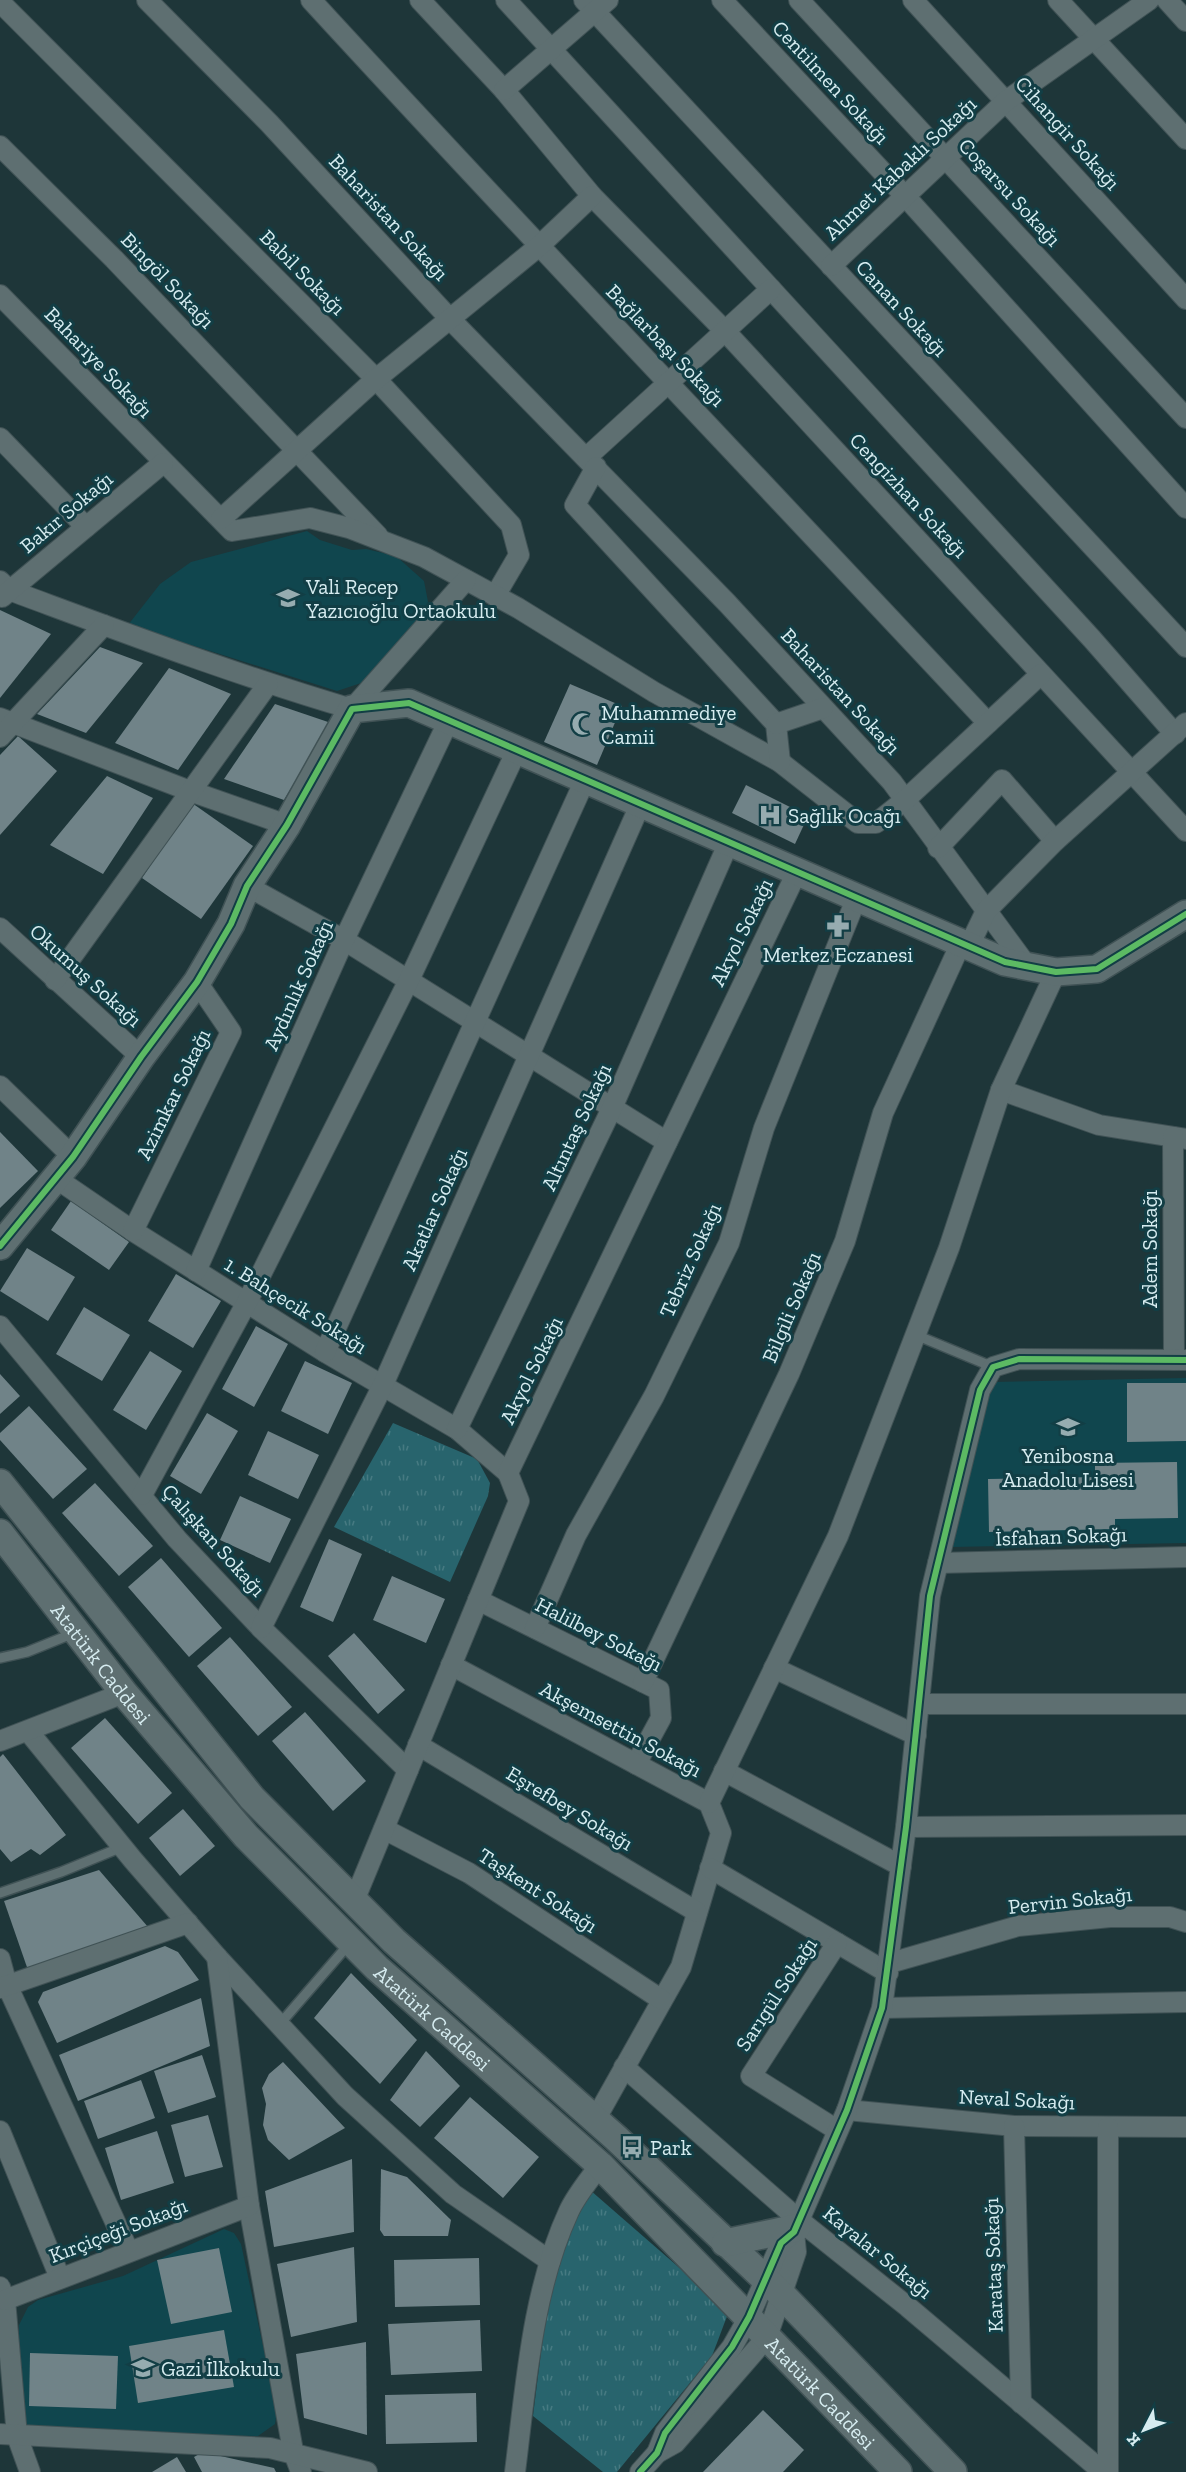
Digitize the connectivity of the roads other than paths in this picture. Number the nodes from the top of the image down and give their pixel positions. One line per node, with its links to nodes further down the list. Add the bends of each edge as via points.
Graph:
1 (147, 0): 28 (street, Baharistan Sokağı, via 269,123)
2 (311, 0): 23 (street, Bağlarbaşı Sokağı)
3 (420, 0): 16 (street, Cengizhan Sokağı)
4 (506, 0): 15 (street)
5 (722, 0): 22 (street, Centilmen Sokağı)
6 (799, 0): 20 (street, Coşarsu Sokağı)
7 (913, 0): 17 (street, Cihangir Sokağı)
8 (1058, 0): 14 (street)
9 (1149, 0): 14 (street, Ahmet Kabaklı Sokağı)
10 (1167, 0): 13 (street)
11 (0, 2): 30 (street, Babil Sokağı)
12 (596, 4): 15 (street); 24 (street, Canan Sokağı)
13 (1186, 21)
14 (1094, 39): 17 (street, Ahmet Kabaklı Sokağı); 18 (street)
15 (551, 49): 16 (street); 25 (street)
16 (504, 90): 21 (street, Cengizhan Sokağı)
17 (1006, 101): 20 (street, Ahmet Kabaklı Sokağı); 27 (street, Cihangir Sokağı)
18 (1186, 139)
19 (0, 147): 34 (street, Bingöl Sokağı)
20 (946, 158): 22 (street, Ahmet Kabaklı Sokağı); 32 (street, Coşarsu Sokağı)
21 (592, 196): 23 (street); 29 (street, Cengizhan Sokağı)
22 (904, 196): 24 (street, Ahmet Kabaklı Sokağı); 37 (street, Centilmen Sokağı)
23 (538, 247): 28 (street); 31 (street, Bağlarbaşı Sokağı)
24 (831, 266): 45 (street, Canan Sokağı)
25 (771, 289): 29 (street); 54 (street, via 1092,639)
26 (0, 294): 36 (street, Bahariye Sokağı)
27 (1186, 299)
28 (450, 319): 30 (street); 35 (street, Baharistan Sokağı)
29 (725, 331): 31 (street); 46 (street, Cengizhan Sokağı)
30 (376, 380): 34 (street); 43 (street, Babil Sokağı, via 511,525 519,555)
31 (669, 381): 35 (street); 51 (street, Bağlarbaşı Sokağı)
32 (1186, 418)
33 (0, 438): 39 (street)
34 (298, 450): 38 (street); 40 (street, Bingöl Sokağı)
35 (592, 462): 48 (street, Baharistan Sokağı); 52 (street, via 575,505)
36 (163, 463): 38 (street, Bahariye Sokağı); 39 (street, Bakır Sokağı)
37 (1186, 508)
38 (220, 519): 40 (street, via 232,531 310,518)
39 (86, 527): 42 (street, Bakır Sokağı)
40 (383, 541): 41 (street)
41 (466, 580): 43 (street); 49 (street)
42 (3, 590): 44 (street)
43 (495, 596): 56 (street)
44 (104, 625): 47 (street); 53 (street)
45 (1186, 647)
46 (1041, 674): 51 (street); 57 (street, Cengizhan Sokağı)
47 (268, 684): 49 (street); 59 (street)
48 (823, 708): 52 (street); 60 (street, Baharistan Sokağı)
49 (352, 709): 50 (main road, via 409,703); 62 (main road)
50 (448, 720): 55 (main road); 73 (street, Aydınlık Sokağı)
51 (988, 723): 60 (street)
52 (776, 724): 56 (street)
53 (4, 726): 59 (street)
54 (1180, 728): 57 (street, Bilgili Sokağı)
55 (517, 750): 58 (main road); 78 (street)
56 (780, 762): 60 (street, via 858,824 876,823)
57 (1132, 773): 63 (street, Cengizhan Sokağı); 64 (street, Bilgili Sokağı)
58 (585, 780): 61 (main road); 80 (street)
59 (190, 791): 62 (street); 77 (street)
60 (905, 800): 66 (street, Baharistan Sokağı)
61 (640, 805): 65 (main road); 81 (street, Akatlar Sokağı)
62 (287, 825): 68 (main road)
63 (1186, 831)
64 (1056, 841): 66 (street, via 1002,780); 70 (street, Bilgili Sokağı)
65 (729, 842): 67 (main road); 85 (street, Altıntaş Sokağı)
66 (938, 848): 70 (street, Baharistan Sokağı)
67 (797, 872): 69 (main road); 87 (street, Akyol Sokağı)
68 (247, 886): 73 (street); 79 (main road, via 231,924)
69 (856, 897): 74 (main road); 109 (street, Tebriz Sokağı, via 764,1128 729,1243 654,1396 576,1535)
70 (986, 911): 74 (street, Bilgili Sokağı); 75 (street, Baharistan Sokağı)
71 (1186, 914): 76 (main road, via 1097,969)
72 (0, 928): 77 (street, Okumuş Sokağı)
73 (344, 940): 78 (street); 92 (street, Aydınlık Sokağı)
74 (965, 944): 75 (main road, via 1005,962); 114 (street, Bilgili Sokağı, via 883,1113 845,1241 789,1374)
75 (1028, 966): 76 (main road)
76 (1056, 972): 84 (street)
77 (54, 980): 82 (street, Okumuş Sokağı)
78 (409, 980): 80 (street); 93 (street)
79 (197, 982): 82 (main road); 90 (street, Azimkar Sokağı, via 231,1032)
80 (475, 1021): 81 (street); 96 (street)
81 (527, 1056): 85 (street); 99 (street, Akatlar Sokağı)
82 (141, 1057): 88 (main road)
83 (0, 1086): 88 (street)
84 (1001, 1090): 86 (street, via 1099,1125); 95 (street)
85 (612, 1108): 87 (street); 100 (street, Altıntaş Sokağı)
86 (1179, 1138): 97 (street, Adem Sokağı)
87 (667, 1142): 101 (street, Akyol Sokağı)
88 (73, 1157): 89 (main road)
89 (57, 1179): 90 (street, 1. Bahçecik Sokağı); 91 (main road)
90 (133, 1232): 92 (street, 1. Bahçecik Sokağı)
91 (0, 1246)
92 (196, 1271): 93 (street, 1. Bahçecik Sokağı)
93 (247, 1302): 96 (street, 1. Bahçecik Sokağı); 103 (street)
94 (0, 1326): 103 (street, Çalışkan Sokağı)
95 (916, 1335): 98 (lane); 113 (street, via 838,1536)
96 (325, 1352): 99 (street, 1. Bahçecik Sokağı)
97 (1180, 1360): 98 (street, via 1019,1359)
98 (993, 1367): 106 (street, via 980,1390)
99 (382, 1387): 100 (street, 1. Bahçecik Sokağı); 108 (street, Akatlar Sokağı)
100 (458, 1429): 101 (street, 1. Bahçecik Sokağı)
101 (508, 1473): 107 (street, via 519,1501)
102 (0, 1483): 133 (main road, via 252,1798)
103 (142, 1495): 108 (street, Çalışkan Sokağı, via 177,1539)
104 (0, 1533): 110 (main road, Atatürk Caddesi)
105 (1186, 1557): 106 (street, İsfahan Sokağı)
106 (938, 1563): 116 (street, via 930,1596)
107 (478, 1600): 109 (street, Halilbey Sokağı); 112 (street)
108 (261, 1628): 123 (street, Çalışkan Sokağı)
109 (535, 1628): 114 (street, Halilbey Sokağı)
110 (76, 1631): 111 (lane, via 35,1649); 115 (main road, Atatürk Caddesi)
111 (0, 1658)
112 (451, 1665): 121 (street); 122 (street, Akşemsettin Sokağı)
113 (774, 1668): 119 (street); 124 (street)
114 (643, 1682): 122 (street, Halilbey Sokağı, via 659,1690 662,1718)
115 (124, 1693): 118 (street); 137 (main road, Atatürk Caddesi, via 246,1836)
116 (919, 1704): 117 (street); 119 (street)
117 (1186, 1704)
118 (28, 1731): 120 (street); 129 (street)
119 (916, 1735): 127 (street)
120 (0, 1741)
121 (418, 1746): 123 (street); 134 (street, Eşrefbey Sokağı)
122 (636, 1764): 125 (street, Akşemsettin Sokağı)
123 (408, 1770): 128 (street)
124 (724, 1771): 125 (street); 130 (street)
125 (709, 1803): 131 (street, Akşemsettin Sokağı, via 721,1833)
126 (1186, 1825): 127 (street)
127 (906, 1827): 130 (street)
128 (384, 1829): 133 (street); 143 (street, Taşkent Sokağı, via 468,1873)
129 (122, 1847): 132 (lane); 136 (street)
130 (902, 1866): 141 (street)
131 (710, 1868): 134 (street, Akşemsettin Sokağı); 138 (street)
132 (0, 1893)
133 (354, 1901): 149 (main road)
134 (697, 1912): 143 (street, Akşemsettin Sokağı, via 681,1967)
135 (1186, 1922): 141 (street, Pervin Sokağı, via 1170,1917 1110,1917 1018,1926)
136 (188, 1923): 139 (street); 142 (street)
137 (351, 1942): 146 (lane); 155 (main road, Atatürk Caddesi)
138 (837, 1943): 141 (street); 153 (street, Sarıgül Sokağı, via 751,2076)
139 (217, 1957): 146 (street); 156 (street)
140 (0, 1959): 142 (street)
141 (889, 1968): 145 (street)
142 (4, 1986): 159 (street)
143 (662, 2000): 147 (street, Akşemsettin Sokağı)
144 (1186, 2002): 145 (street)
145 (882, 2008): 148 (street)
146 (279, 2025): 160 (street, via 345,2096 453,2194)
147 (624, 2067): 149 (street, Akşemsettin Sokağı); 157 (street, Kayalar Sokağı)
148 (847, 2110): 150 (street, Neval Sokağı); 153 (street)
149 (595, 2120): 158 (main road)
150 (1014, 2126): 151 (street, Neval Sokağı); 166 (street, Karataş Sokağı)
151 (1108, 2127): 152 (street, Neval Sokağı); 177 (street)
152 (1186, 2127)
153 (837, 2130): 157 (street)
154 (0, 2131): 161 (street)
155 (600, 2165): 160 (street, via 570,2208); 164 (main road, Atatürk Caddesi)
156 (249, 2206): 159 (street, Kırçiçeği Sokağı); 168 (street)
157 (796, 2227): 158 (main road); 162 (street, via 796,2252); 166 (street, Kayalar Sokağı, via 908,2307)
158 (725, 2243): 162 (main road)
159 (128, 2250): 161 (street, Kırçiçeği Sokağı)
160 (550, 2261): 173 (street, via 529,2362)
161 (60, 2278): 163 (street, Kırçiçeği Sokağı)
162 (774, 2288): 164 (street); 165 (street); 176 (main road)
163 (3, 2293): 167 (street)
164 (749, 2317): 165 (main road, Atatürk Caddesi); 169 (street, via 732,2347 665,2433)
165 (767, 2337): 169 (street, via 675,2443); 175 (main road, Atatürk Caddesi)
166 (1021, 2403): 177 (street, Kayalar Sokağı)
167 (9, 2435): 168 (street, via 227,2444); 170 (street)
168 (293, 2451): 171 (street); 172 (street)
169 (657, 2453): 174 (street)
170 (30, 2472)
171 (301, 2472)
172 (367, 2472)
173 (515, 2472)
174 (640, 2472)
175 (898, 2472)
176 (953, 2472)
177 (1106, 2472)

